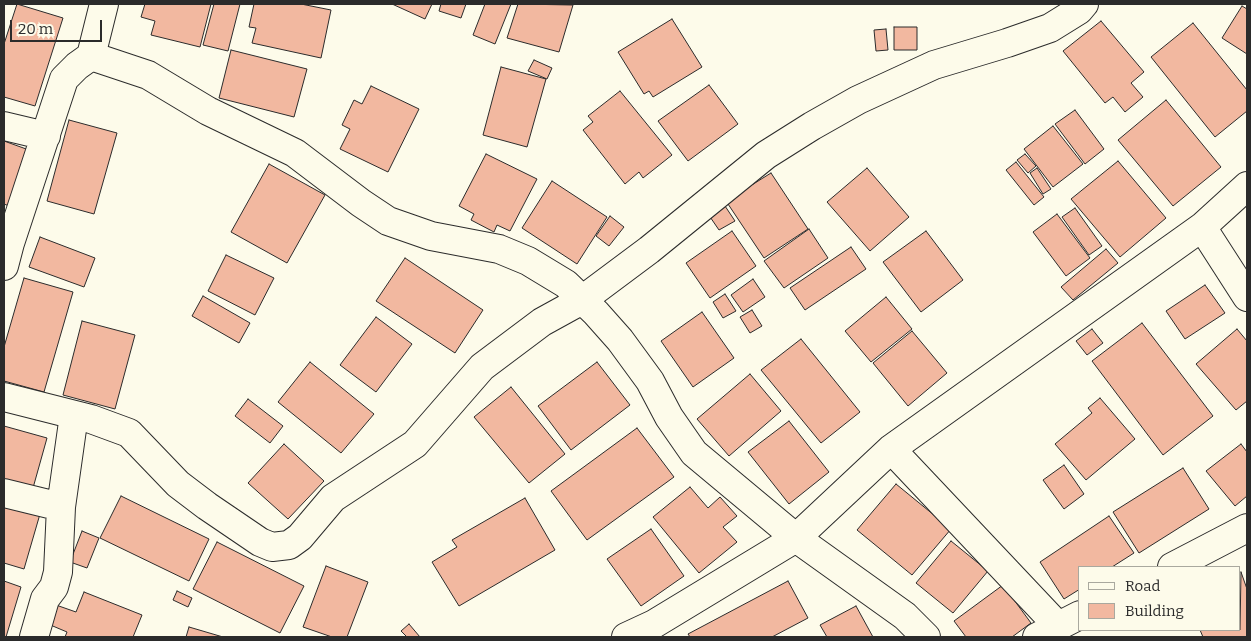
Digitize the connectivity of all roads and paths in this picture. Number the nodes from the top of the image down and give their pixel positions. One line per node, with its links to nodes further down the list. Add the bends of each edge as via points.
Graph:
1 (104, 4): 3 (street)
2 (1084, 4): 10 (street, via 1050,28 934,65 858,100 812,126 766,155)
3 (91, 56): 5 (street, via 64,79); 10 (street, via 148,75 208,110 295,153 388,221 431,236 499,249 528,261 566,284)
4 (4, 126): 5 (street)
5 (46, 136): 8 (street)
6 (1247, 186): 7 (street)
7 (1202, 227): 9 (street); 13 (street)
8 (4, 266)
9 (1247, 297)
10 (582, 300): 12 (street, via 542,322 482,367 415,444 333,498 300,537 289,545 272,547 260,542 178,484 128,433); 17 (street, via 620,340 650,380 669,417 694,453)
11 (4, 397): 12 (street)
12 (74, 415): 15 (street)
13 (892, 449): 17 (street); 19 (street)
14 (4, 493): 15 (street)
15 (61, 507): 20 (street, via 58,572)
16 (1247, 528): 18 (street)
17 (796, 538): 21 (street, via 654,624); 22 (street, via 905,616)
18 (1174, 566)
19 (1058, 626)
20 (34, 637)
21 (626, 637)
22 (926, 637)

